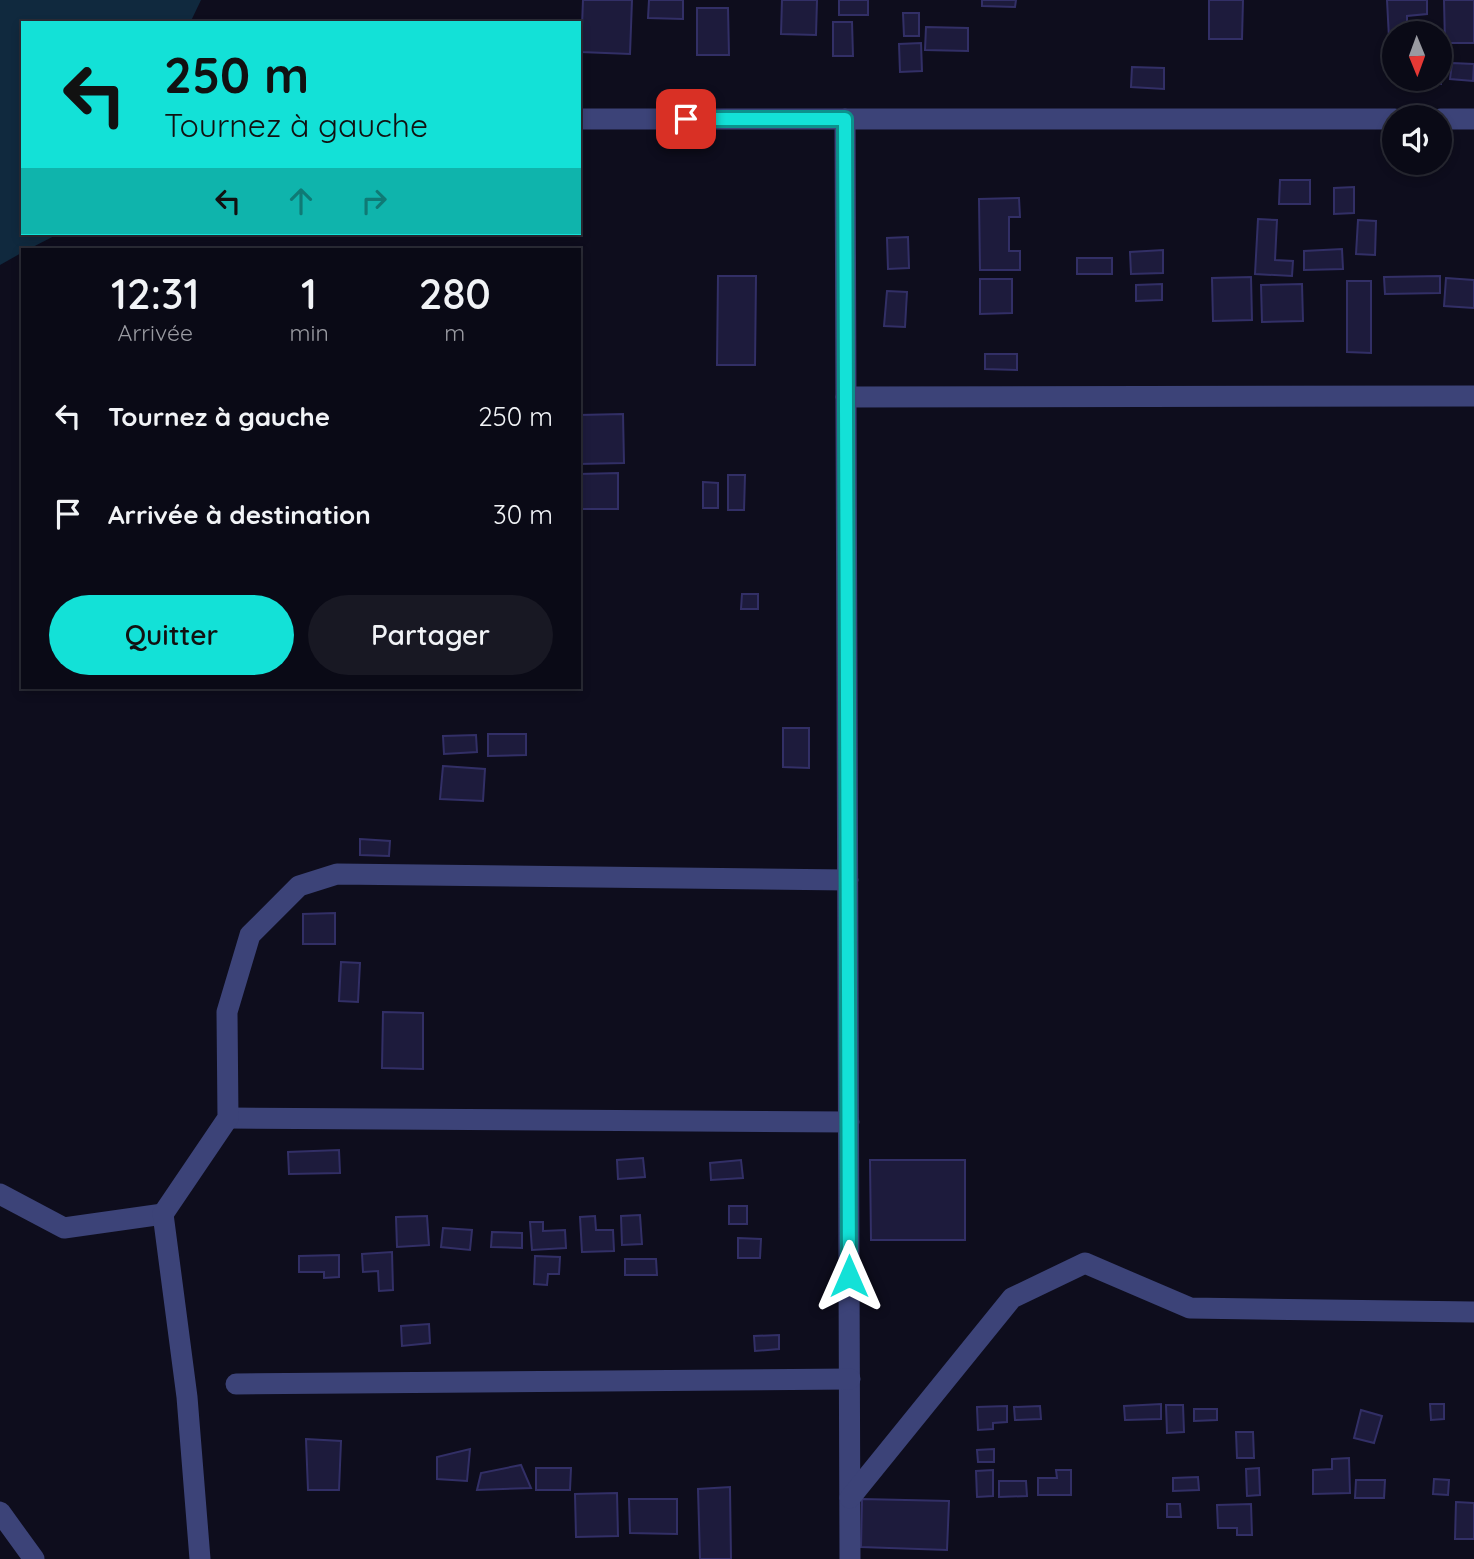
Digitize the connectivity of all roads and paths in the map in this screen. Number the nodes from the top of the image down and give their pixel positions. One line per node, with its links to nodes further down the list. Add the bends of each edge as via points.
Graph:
1 (581, 119): 2 (street)
2 (845, 119): 3 (street); 7 (street)
3 (1382, 119)
4 (1452, 119): 5 (street)
5 (1474, 119)
6 (1474, 396): 7 (street)
7 (846, 397): 8 (street)
8 (848, 880): 9 (street, via 337,874 299,886 250,935 246,948 227,1012); 10 (street)
9 (228, 1118): 10 (street); 12 (street)
10 (849, 1122): 14 (street)
11 (0, 1194): 12 (street, via 64,1228)
12 (163, 1214): 19 (street, via 187,1396)
13 (1474, 1312): 16 (street, via 1190,1308 1085,1263 1012,1298)
14 (849, 1379): 15 (street); 16 (street)
15 (236, 1384)
16 (850, 1498): 20 (street)
17 (0, 1512): 18 (street)
18 (34, 1559)
19 (200, 1559)
20 (850, 1559)

